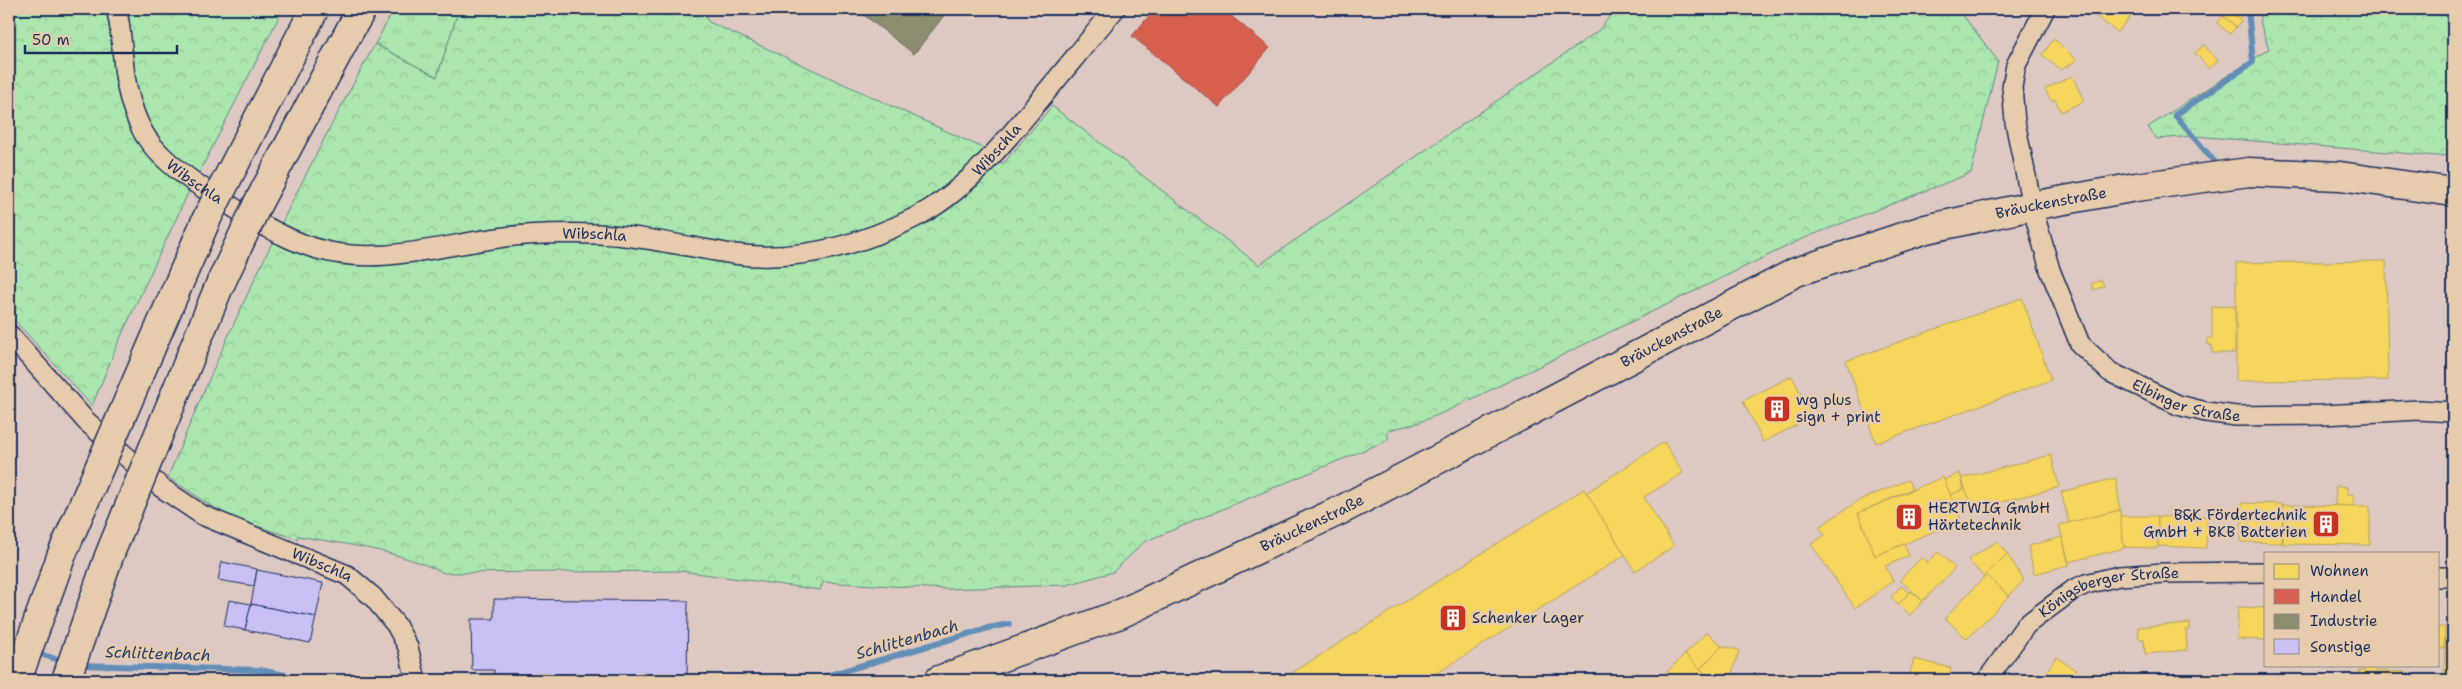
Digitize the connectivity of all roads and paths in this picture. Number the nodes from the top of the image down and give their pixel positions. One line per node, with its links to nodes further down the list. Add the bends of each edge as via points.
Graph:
1 (116, 9): 2 (street, Wibschla, via 129,98 142,132 166,159 193,183 277,233 337,253 381,256 498,238 581,234 660,240 737,254 773,256 824,250 862,241 916,217 950,195 997,150)
2 (1115, 9)
3 (2045, 9): 7 (street, Elbinger Straße, via 2023,48 2012,87 2021,159)
4 (314, 10): 13 (main road, bridge, via 207,218 62,554)
5 (356, 19): 14 (main road, bridge, via 267,186 218,289 109,556)
6 (2453, 192): 7 (main road, Bräuckenstraße, via 2340,176 2249,172)
7 (2032, 206): 9 (street, Elbinger Straße, via 2050,270 2080,344 2110,372 2159,397 2206,412 2236,416 2419,410); 16 (main road, Bräuckenstraße, via 1926,229 1796,272 1342,509 1120,614)
8 (9, 334): 15 (street, Wibschla, via 86,421 162,488 202,515 347,575 373,597 408,647)
9 (2453, 412)
10 (2264, 572): 17 (street, Königsberger Straße, via 2128,575 2086,584 2026,625)
11 (2440, 577): 12 (street)
12 (2453, 577)
13 (17, 680)
14 (66, 680)
15 (416, 680)
16 (940, 680)
17 (1987, 680)

